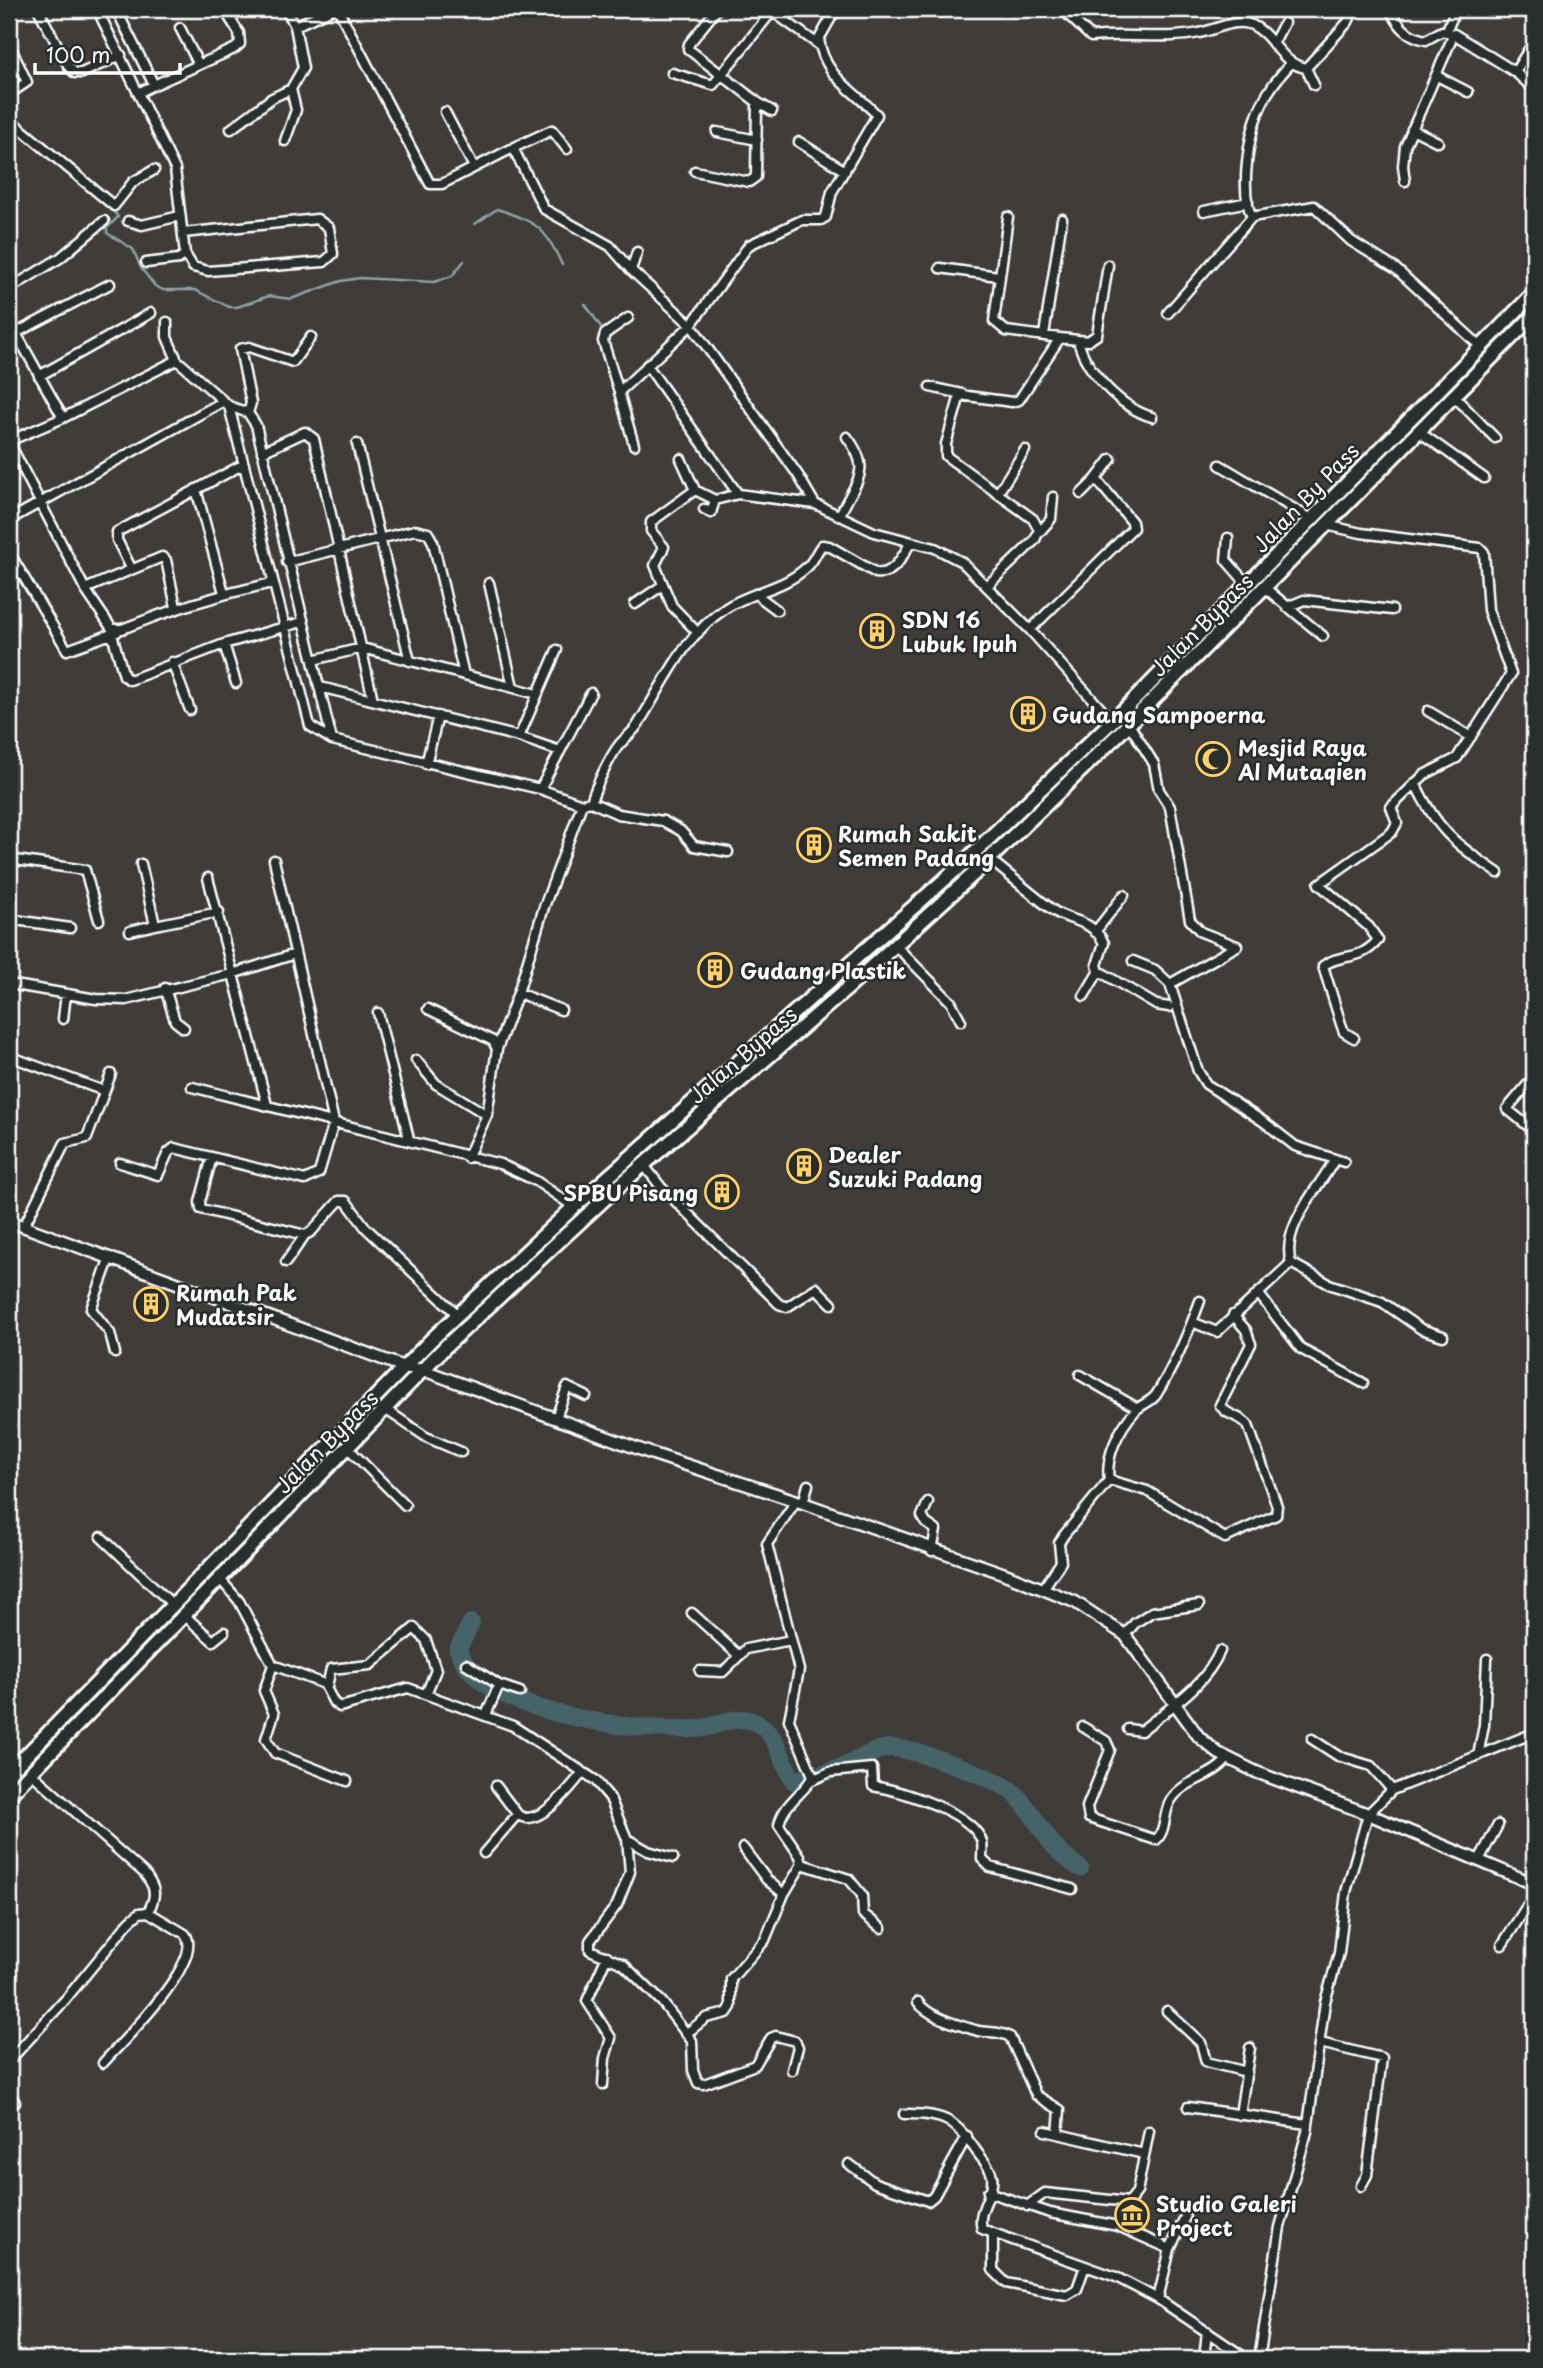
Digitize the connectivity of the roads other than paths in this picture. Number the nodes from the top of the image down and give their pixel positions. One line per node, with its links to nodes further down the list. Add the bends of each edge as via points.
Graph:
1 (38, 9): 23 (street, via 75,73)
2 (97, 9): 23 (street)
3 (116, 9): 31 (street)
4 (224, 9): 25 (street, via 239,33 240,44)
5 (286, 9): 16 (street)
6 (332, 9): 16 (street)
7 (338, 9): 51 (street, via 430,184 442,184)
8 (716, 9): 29 (street, via 688,50)
9 (836, 9): 22 (street, via 821,33)
10 (1062, 9): 21 (street, via 1091,37 1187,35 1236,23 1253,26)
11 (1354, 9): 26 (street, via 1348,22)
12 (1390, 9): 18 (street, via 1404,31 1419,39 1440,31)
13 (1456, 9): 18 (street)
14 (772, 10): 22 (street); 29 (street)
15 (1284, 23): 21 (street)
16 (295, 26): 33 (street, via 303,68)
17 (180, 28): 25 (street)
18 (1450, 33): 27 (street); 30 (street)
19 (1534, 41): 27 (street)
20 (9, 44): 37 (street, via 27,82)
21 (1273, 44): 24 (street)
22 (820, 45): 54 (street, via 839,82 877,114)
23 (121, 55): 36 (street)
24 (1291, 63): 26 (street); 56 (street, via 1261,105 1246,164)
25 (199, 65): 31 (street)
26 (1306, 68): 32 (street)
27 (1514, 72): 34 (street)
28 (672, 73): 29 (street, via 711,86)
29 (723, 74): 38 (street)
30 (1437, 76): 35 (street); 43 (street)
31 (154, 85): 36 (street)
32 (1314, 85)
33 (291, 89): 42 (street); 46 (street, via 296,110)
34 (1534, 89)
35 (1468, 92)
36 (138, 93): 58 (street, via 175,169)
37 (9, 94)
38 (757, 102): 39 (street); 45 (street)
39 (772, 111)
40 (445, 112): 51 (street)
41 (9, 119): 52 (street, via 114,206 128,187)
42 (231, 128)
43 (1412, 129): 48 (street); 55 (street, via 1404,156)
44 (717, 132): 45 (street)
45 (757, 140): 53 (street, via 756,177 751,181)
46 (285, 141)
47 (799, 142): 54 (street)
48 (1438, 142)
49 (513, 148): 50 (street, via 552,130); 51 (street); 70 (street, via 544,209 602,240)
50 (567, 149)
51 (474, 167)
52 (154, 170)
53 (695, 171)
54 (845, 171): 80 (street, via 832,192 826,217 802,220 749,246)
55 (1405, 181)
56 (1248, 202): 57 (street); 60 (street)
57 (1204, 211)
58 (180, 216): 63 (street, via 142,225); 64 (street)
59 (1008, 217): 71 (street)
60 (1252, 217): 76 (street); 86 (street, via 1314,206 1350,241 1396,269)
61 (1062, 219): 82 (street)
62 (104, 221): 73 (street, via 60,258)
63 (128, 221)
64 (183, 233): 66 (street); 66 (street, via 317,219 329,228 333,254 324,262 208,271 193,267)
65 (637, 252): 70 (street)
66 (185, 254): 67 (street)
67 (146, 264)
68 (1108, 265): 85 (street, via 1097,335 1088,341)
69 (940, 268): 71 (street)
70 (631, 270): 80 (street)
71 (998, 276): 82 (street, via 997,325 1006,331)
72 (110, 285): 81 (street)
73 (9, 289)
74 (1534, 293): 86 (highway, Jalan By Pass)
75 (150, 313): 89 (street)
76 (1168, 313)
77 (1534, 315): 93 (highway, Jalan Bypass)
78 (628, 318): 91 (street, via 603,341)
79 (167, 322): 87 (street, via 167,337)
80 (691, 325): 88 (street); 120 (street)
81 (12, 330): 89 (street)
82 (1044, 335): 84 (street)
83 (311, 337): 95 (street, via 293,362 249,347 240,349 251,403)
84 (1060, 338): 85 (street); 92 (street, via 1018,400)
85 (1078, 340): 96 (street, via 1100,379 1137,410)
86 (1481, 347): 123 (highway, Jalan By Pass)
87 (177, 360): 94 (street); 97 (street)
88 (647, 365): 91 (street); 115 (street)
89 (39, 376): 97 (street)
90 (930, 387): 92 (street)
91 (619, 392): 103 (street)
92 (962, 394): 114 (street, via 957,399 946,456)
93 (1453, 395): 98 (highway, Jalan Bypass); 100 (street)
94 (225, 404): 95 (street); 108 (street); 119 (street)
95 (248, 413): 105 (street)
96 (1152, 416)
97 (63, 418): 101 (street)
98 (1418, 431): 110 (street); 125 (highway, Jalan Bypass)
99 (846, 438): 122 (street, via 860,454 862,466)
100 (1495, 438)
101 (9, 441): 119 (street)
102 (358, 444): 128 (street)
103 (634, 445)
104 (1025, 450): 114 (street)
105 (262, 452): 130 (street, via 305,432 314,439); 132 (street)
106 (681, 459): 113 (street)
107 (1111, 459): 111 (street)
108 (244, 464): 112 (street); 134 (street)
109 (1220, 465): 123 (street)
110 (1484, 478)
111 (1096, 479): 116 (street); 151 (street, via 1133,528)
112 (196, 489): 133 (street, via 117,532); 141 (street)
113 (695, 490): 118 (street); 137 (street, via 651,522 651,531 664,547 655,563)
114 (998, 493): 126 (street, via 1033,519)
115 (738, 494): 118 (street); 120 (street)
116 (1081, 494)
117 (1054, 497): 126 (street, via 1051,519)
118 (715, 500): 121 (street, via 711,513)
119 (41, 502): 124 (street); 140 (street)
120 (815, 504): 122 (street)
121 (704, 509)
122 (840, 515): 129 (street, via 874,532)
123 (1311, 519): 136 (highway, Jalan By Pass)
124 (9, 520)
125 (1326, 525): 139 (highway, Jalan Bypass); 174 (street, via 1475,545 1482,550 1488,610 1511,674)
126 (1038, 534): 138 (street)
127 (1228, 538): 136 (street, via 1226,560)
128 (381, 540): 130 (street); 159 (street); 161 (street, via 415,530 428,533)
129 (911, 542): 138 (street, via 950,555); 142 (street, via 892,570 884,574 822,545 802,572)
130 (338, 549): 132 (street); 156 (street)
131 (9, 552): 153 (street, via 66,650)
132 (287, 562): 148 (street)
133 (131, 568): 140 (street); 144 (street, via 164,558)
134 (273, 583): 141 (street); 149 (street)
135 (489, 583): 164 (street)
136 (1247, 584): 171 (highway, Jalan By Pass)
137 (663, 585): 143 (street); 152 (street, via 672,606)
138 (988, 586): 151 (street)
139 (1264, 587): 145 (street); 172 (highway, Jalan Bypass)
140 (85, 589): 150 (street, via 112,629)
141 (224, 593): 144 (street)
142 (757, 595): 146 (street); 152 (street, via 727,607)
143 (635, 604)
144 (176, 607): 150 (street)
145 (1287, 607): 147 (street, via 1304,600); 154 (street)
146 (777, 610)
147 (1392, 610)
148 (302, 621): 149 (street); 158 (street)
149 (283, 625): 155 (street); 175 (street, via 306,720 316,733)
150 (122, 629): 153 (street)
151 (1030, 630): 171 (street)
152 (698, 633): 180 (street, via 669,667)
153 (112, 634): 160 (street, via 130,680)
154 (1323, 636)
155 (224, 644): 160 (street); 162 (street)
156 (362, 648): 158 (street); 159 (street); 167 (street)
157 (557, 650): 166 (street)
158 (313, 660): 163 (street)
159 (410, 660): 161 (street)
160 (172, 662): 168 (street)
161 (464, 675): 164 (street)
162 (236, 682)
163 (320, 687): 167 (street); 175 (street)
164 (513, 687): 166 (street)
165 (591, 693): 176 (street)
166 (537, 694): 173 (street)
167 (373, 700): 170 (street)
168 (190, 710)
169 (1428, 711): 174 (street)
170 (438, 716): 173 (street); 177 (street)
171 (1112, 721): 196 (highway, Jalan By Pass)
172 (1129, 724): 183 (highway, Jalan Bypass); 204 (street, via 1154,764 1159,790 1170,807 1191,920 1201,932 1237,946)
173 (519, 737): 176 (street)
174 (1471, 737): 178 (street, via 1451,763)
175 (332, 740): 177 (street)
176 (560, 751): 179 (street)
177 (426, 764): 179 (street)
178 (1415, 783): 186 (street, via 1438,826 1454,843); 216 (street, via 1390,809 1397,823 1392,832 1319,884 1378,940 1368,952 1323,966 1341,1024)
179 (540, 789): 180 (street)
180 (587, 803): 181 (street, via 618,814 663,821 681,831 694,846); 206 (street, via 544,906)
181 (728, 852)
182 (9, 859): 191 (street, via 85,870)
183 (989, 859): 195 (street, via 1053,910 1079,919); 197 (highway, Jalan Bypass)
184 (274, 860): 198 (street)
185 (141, 864): 192 (street)
186 (1498, 873)
187 (208, 878): 189 (street)
188 (1124, 895): 195 (street)
189 (219, 912): 192 (street); 202 (street)
190 (9, 919): 193 (street)
191 (99, 920)
192 (155, 925): 194 (street)
193 (70, 928)
194 (130, 931)
195 (1095, 932): 201 (street, via 1104,943)
196 (874, 943): 199 (highway); 235 (highway, Jalan By Pass)
197 (895, 945): 199 (highway, Jalan Bypass); 214 (street, via 951,1002)
198 (295, 954): 202 (street); 226 (street)
199 (884, 955): 234 (highway, Jalan Bypass)
200 (1133, 961): 204 (street, via 1155,970)
201 (1099, 971): 208 (street); 209 (street, via 1156,1004)
202 (232, 974): 205 (street); 224 (street)
203 (9, 984): 207 (street)
204 (1170, 984): 231 (street, via 1202,1080 1295,1146)
205 (165, 988): 207 (street, via 126,1000); 215 (street, via 175,1021)
206 (518, 993): 211 (street); 217 (street)
207 (66, 994): 213 (street)
208 (1084, 996)
209 (1170, 1007)
210 (428, 1009): 217 (street, via 493,1041)
211 (561, 1010)
212 (379, 1013): 228 (street)
213 (62, 1019)
214 (961, 1021)
215 (184, 1028)
216 (1353, 1038)
217 (497, 1049): 225 (street)
218 (9, 1056): 223 (street)
219 (416, 1060): 225 (street, via 436,1084)
220 (111, 1074): 223 (street)
221 (1534, 1077): 227 (street, via 1507,1109)
222 (192, 1087): 224 (street)
223 (104, 1091): 237 (street, via 87,1138 65,1143)
224 (267, 1105): 226 (street)
225 (487, 1115): 230 (street)
226 (334, 1122): 228 (street); 229 (street, via 318,1173 311,1180)
227 (1534, 1130)
228 (409, 1139): 230 (street)
229 (212, 1157): 233 (street, via 174,1149 155,1176); 238 (street, via 201,1209)
230 (467, 1158): 235 (street, via 519,1171)
231 (1335, 1158): 232 (street); 241 (street, via 1299,1213 1288,1254)
232 (1344, 1162)
233 (120, 1163)
234 (643, 1164): 244 (street, via 779,1304 787,1307 818,1289); 251 (highway, Jalan Bypass)
235 (574, 1207): 245 (highway)
236 (9, 1223): 237 (street)
237 (24, 1226): 239 (street)
238 (305, 1235): 240 (street); 245 (street, via 339,1201 346,1200 366,1228)
239 (110, 1258): 249 (street, via 91,1309 110,1333); 250 (street)
240 (286, 1262)
241 (1291, 1263): 242 (street); 248 (street, via 1329,1284 1382,1302 1421,1329)
242 (1258, 1293): 246 (street); 253 (street, via 1301,1349)
243 (1200, 1301): 247 (street)
244 (832, 1304)
245 (458, 1315): 250 (highway)
246 (1233, 1315): 247 (street, via 1215,1333); 260 (street, via 1251,1344 1220,1405 1248,1425 1277,1506 1276,1515 1225,1538 1147,1491)
247 (1192, 1322): 255 (street, via 1155,1396)
248 (1443, 1336)
249 (115, 1353)
250 (404, 1367): 251 (street); 269 (highway)
251 (423, 1370): 256 (highway, Jalan Bypass); 257 (street)
252 (1080, 1375): 255 (street)
253 (1363, 1382)
254 (586, 1396): 257 (street, via 567,1387)
255 (1137, 1408): 260 (street, via 1118,1435 1107,1468)
256 (385, 1409): 258 (highway, Jalan Bypass); 259 (street, via 426,1437)
257 (556, 1418): 262 (street)
258 (348, 1447): 264 (street); 267 (highway, Jalan Bypass)
259 (461, 1452)
260 (1109, 1480): 268 (street, via 1059,1543 1061,1562)
261 (808, 1485): 262 (street)
262 (799, 1502): 266 (street); 275 (street, via 767,1544)
263 (928, 1503): 266 (street, via 922,1516 936,1530)
264 (405, 1505)
265 (101, 1537): 269 (street)
266 (932, 1551): 268 (street)
267 (220, 1579): 272 (highway, Jalan Bypass); 281 (street, via 239,1601)
268 (1043, 1590): 274 (street, via 1075,1602)
269 (172, 1604): 277 (highway)
270 (1199, 1605): 274 (street, via 1152,1612)
271 (692, 1613): 278 (street)
272 (183, 1614): 273 (street, via 213,1641); 282 (highway, Jalan Bypass)
273 (224, 1632)
274 (1125, 1635): 288 (street)
275 (791, 1640): 278 (street, via 746,1649); 299 (street, via 799,1670 789,1720)
276 (1220, 1651): 288 (street, via 1210,1672)
277 (122, 1655): 282 (highway); 298 (highway)
278 (738, 1655): 283 (street, via 723,1672)
279 (1487, 1659): 294 (street)
280 (466, 1664): 285 (street)
281 (273, 1665): 284 (street); 300 (street, via 264,1691 274,1714 266,1739 269,1748)
282 (132, 1667): 296 (highway, Jalan Bypass)
283 (700, 1671)
284 (327, 1686): 287 (street, via 340,1707 398,1688); 287 (street, via 331,1669 370,1665 414,1629 426,1640 436,1670)
285 (497, 1689): 286 (street); 289 (street)
286 (520, 1692)
287 (426, 1694): 289 (street)
288 (1176, 1702): 291 (street, via 1141,1731); 295 (street, via 1199,1737)
289 (486, 1715): 297 (street, via 551,1749)
290 (1083, 1727): 295 (street, via 1105,1741 1110,1750 1087,1807 1089,1818 1156,1840 1171,1800)
291 (1128, 1729)
292 (1534, 1733): 294 (street)
293 (1312, 1739): 302 (street, via 1338,1756 1371,1766)
294 (1478, 1756): 302 (street)
295 (1228, 1758): 304 (street)
296 (30, 1772): 303 (highway, Jalan Bypass); 317 (street, via 144,1873 155,1889)
297 (583, 1772): 305 (street, via 547,1809 529,1817); 307 (street, via 610,1798)
298 (9, 1773)
299 (812, 1776): 312 (street, via 779,1820); 314 (street, via 872,1768 873,1786 939,1807 969,1824 982,1842 982,1859 990,1867)
300 (347, 1781)
301 (496, 1786): 305 (street)
302 (1392, 1790): 304 (street)
303 (9, 1795)
304 (1368, 1814): 311 (street); 324 (street, via 1346,1892)
305 (518, 1815): 309 (street)
306 (1498, 1825): 311 (street)
307 (627, 1839): 310 (street); 320 (street, via 630,1872 626,1888 588,1945 595,1954)
308 (743, 1848): 315 (street)
309 (484, 1853)
310 (673, 1858)
311 (1479, 1860): 313 (street)
312 (802, 1864): 315 (street); 318 (street, via 849,1880 862,1895 863,1914)
313 (1534, 1884)
314 (1072, 1889)
315 (784, 1894): 323 (street, via 765,1940 731,1979 727,2013 706,2018)
316 (1534, 1895): 319 (street)
317 (148, 1912): 326 (street, via 129,1922); 327 (street, via 186,1934 190,1949 171,1984)
318 (881, 1928)
319 (1502, 1945)
320 (607, 1956): 323 (street, via 645,1982); 330 (street, via 587,2001 611,2038)
321 (918, 2002): 339 (street, via 923,2009 979,2031 1010,2037 1036,2095 1060,2110)
322 (1167, 2011): 329 (street, via 1201,2043 1206,2062)
323 (687, 2033): 328 (street, via 698,2083 748,2069 776,2036 795,2041 798,2047)
324 (1320, 2043): 336 (street); 343 (street, via 1382,2058 1367,2175)
325 (1250, 2048): 329 (street)
326 (9, 2061)
327 (103, 2063)
328 (792, 2070)
329 (1247, 2072): 335 (street)
330 (603, 2084)
331 (9, 2093): 332 (street)
332 (15, 2102)
333 (1188, 2107): 335 (street)
334 (904, 2114): 340 (street, via 937,2115)
335 (1240, 2115): 336 (street)
336 (1307, 2124): 354 (street, via 1280,2227)
337 (1045, 2131): 339 (street)
338 (1149, 2131): 341 (street)
339 (1058, 2134): 341 (street)
340 (967, 2136): 342 (street, via 928,2201 875,2183); 344 (street, via 992,2174)
341 (1144, 2154): 345 (street, via 1137,2192 1129,2202 1045,2193)
342 (849, 2164)
343 (1361, 2186)
344 (988, 2192): 345 (street); 347 (street, via 981,2224)
345 (1027, 2206): 348 (street, via 1118,2226)
346 (1185, 2217): 348 (street)
347 (993, 2235): 349 (street); 349 (street, via 993,2270 1006,2283 1067,2295 1077,2289)
348 (1170, 2249): 350 (street)
349 (1085, 2266): 350 (street, via 1132,2283)
350 (1158, 2299): 351 (street)
351 (1208, 2331): 352 (street); 353 (street)
352 (1204, 2359)
353 (1247, 2359)
354 (1259, 2359)

